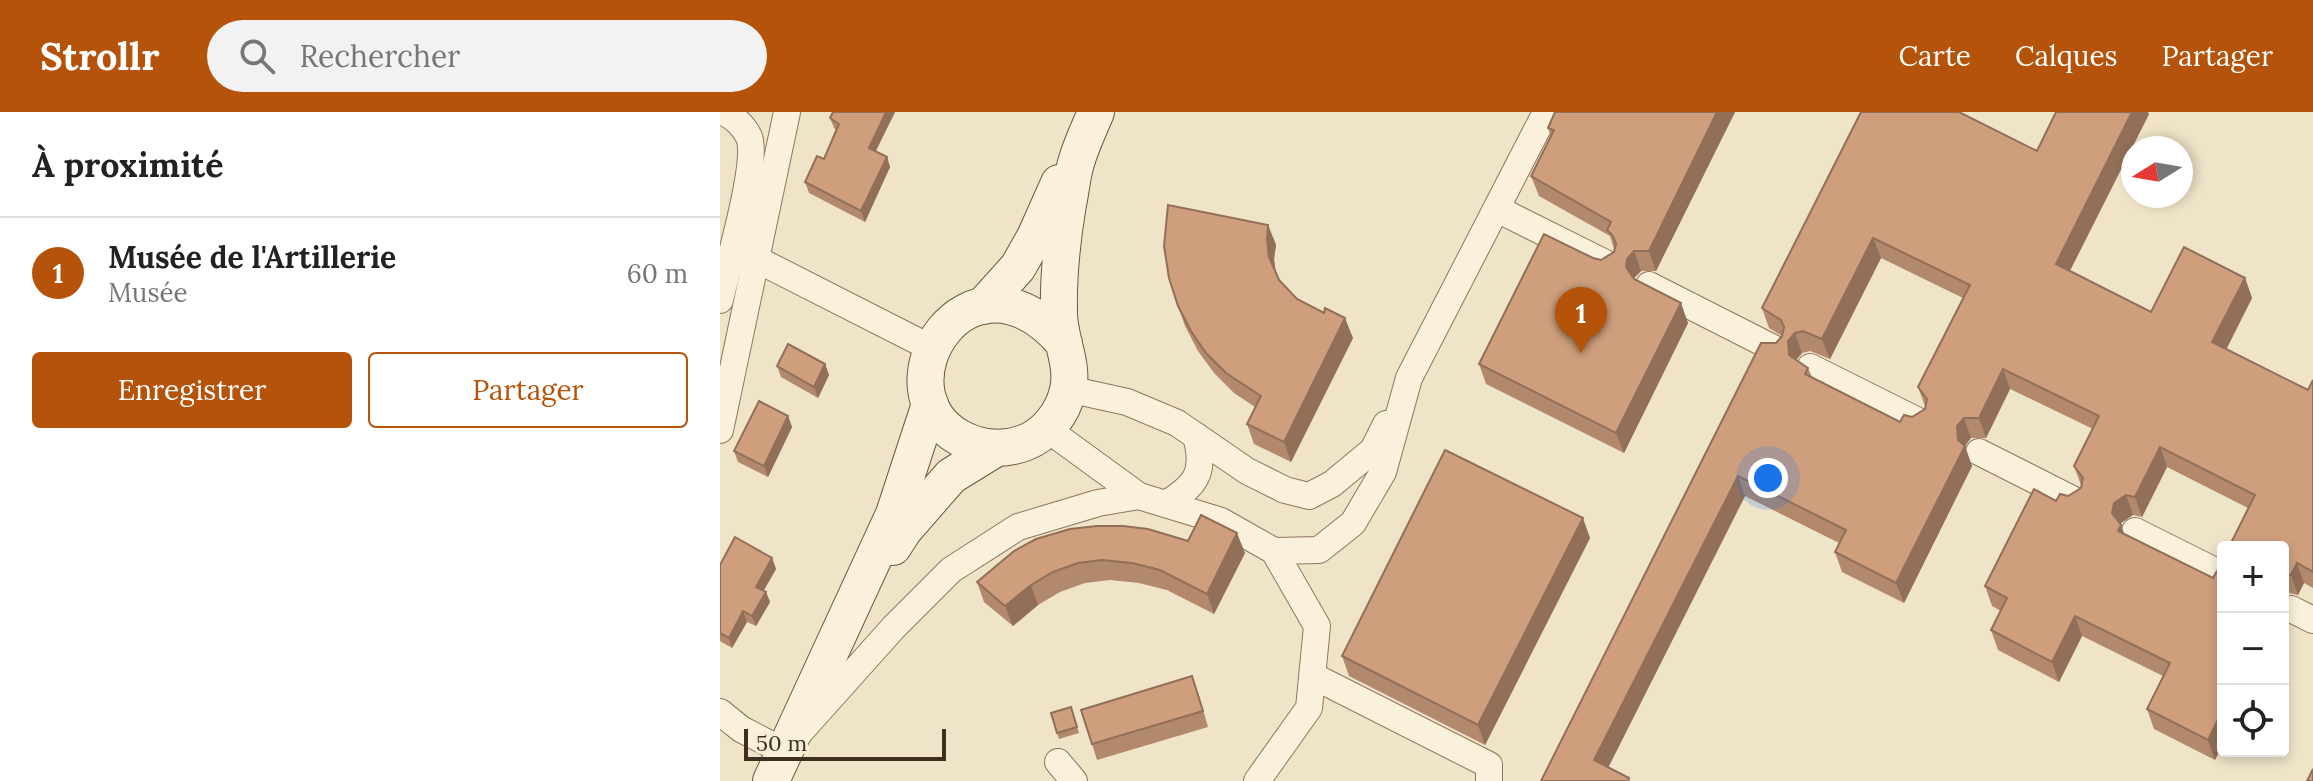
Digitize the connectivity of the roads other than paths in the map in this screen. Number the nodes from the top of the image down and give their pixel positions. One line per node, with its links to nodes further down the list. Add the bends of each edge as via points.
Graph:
1 (723, 112): 10 (street, via 733,116 749,138 750,169)
2 (787, 112): 7 (street)
3 (1096, 112): 5 (street)
4 (1546, 112): 6 (street)
5 (1075, 163): 11 (street, via 1057,187 1018,267); 12 (street, via 1059,261 1058,316)
6 (1497, 209): 8 (street); 16 (street)
7 (756, 259): 13 (street); 21 (street)
8 (1607, 264)
9 (1649, 285): 14 (street)
10 (720, 300)
11 (983, 306): 12 (street, via 1029,311); 13 (street, via 961,314)
12 (1064, 343): 17 (street)
13 (931, 348): 18 (street, via 926,366)
14 (1775, 349)
15 (1810, 367): 19 (street)
16 (1409, 378): 22 (street, via 1373,450 1309,496 1247,471); 29 (street, via 1383,472 1353,523 1319,550)
17 (1068, 389): 20 (street, via 1061,411); 22 (street, via 1127,402)
18 (930, 404): 23 (street, via 956,436); 31 (street, via 894,514)
19 (1918, 421)
20 (1047, 429): 23 (street, via 1032,441); 25 (street)
21 (720, 430)
22 (1196, 436): 27 (street, via 1201,455 1198,475)
23 (995, 449): 31 (street, via 951,476 913,519)
24 (1979, 452): 26 (street)
25 (1139, 496): 27 (street); 34 (street, via 1018,527 951,570 894,627)
26 (2074, 500)
27 (1166, 504): 29 (street, via 1221,521)
28 (2135, 531): 30 (street)
29 (1274, 551): 32 (street, via 1317,626)
30 (2217, 572)
31 (844, 622): 34 (street)
32 (1313, 676): 35 (street, via 1309,708); 36 (street, via 1489,765)
33 (720, 712): 34 (street)
34 (777, 766)
35 (1257, 781)
36 (1489, 781)

